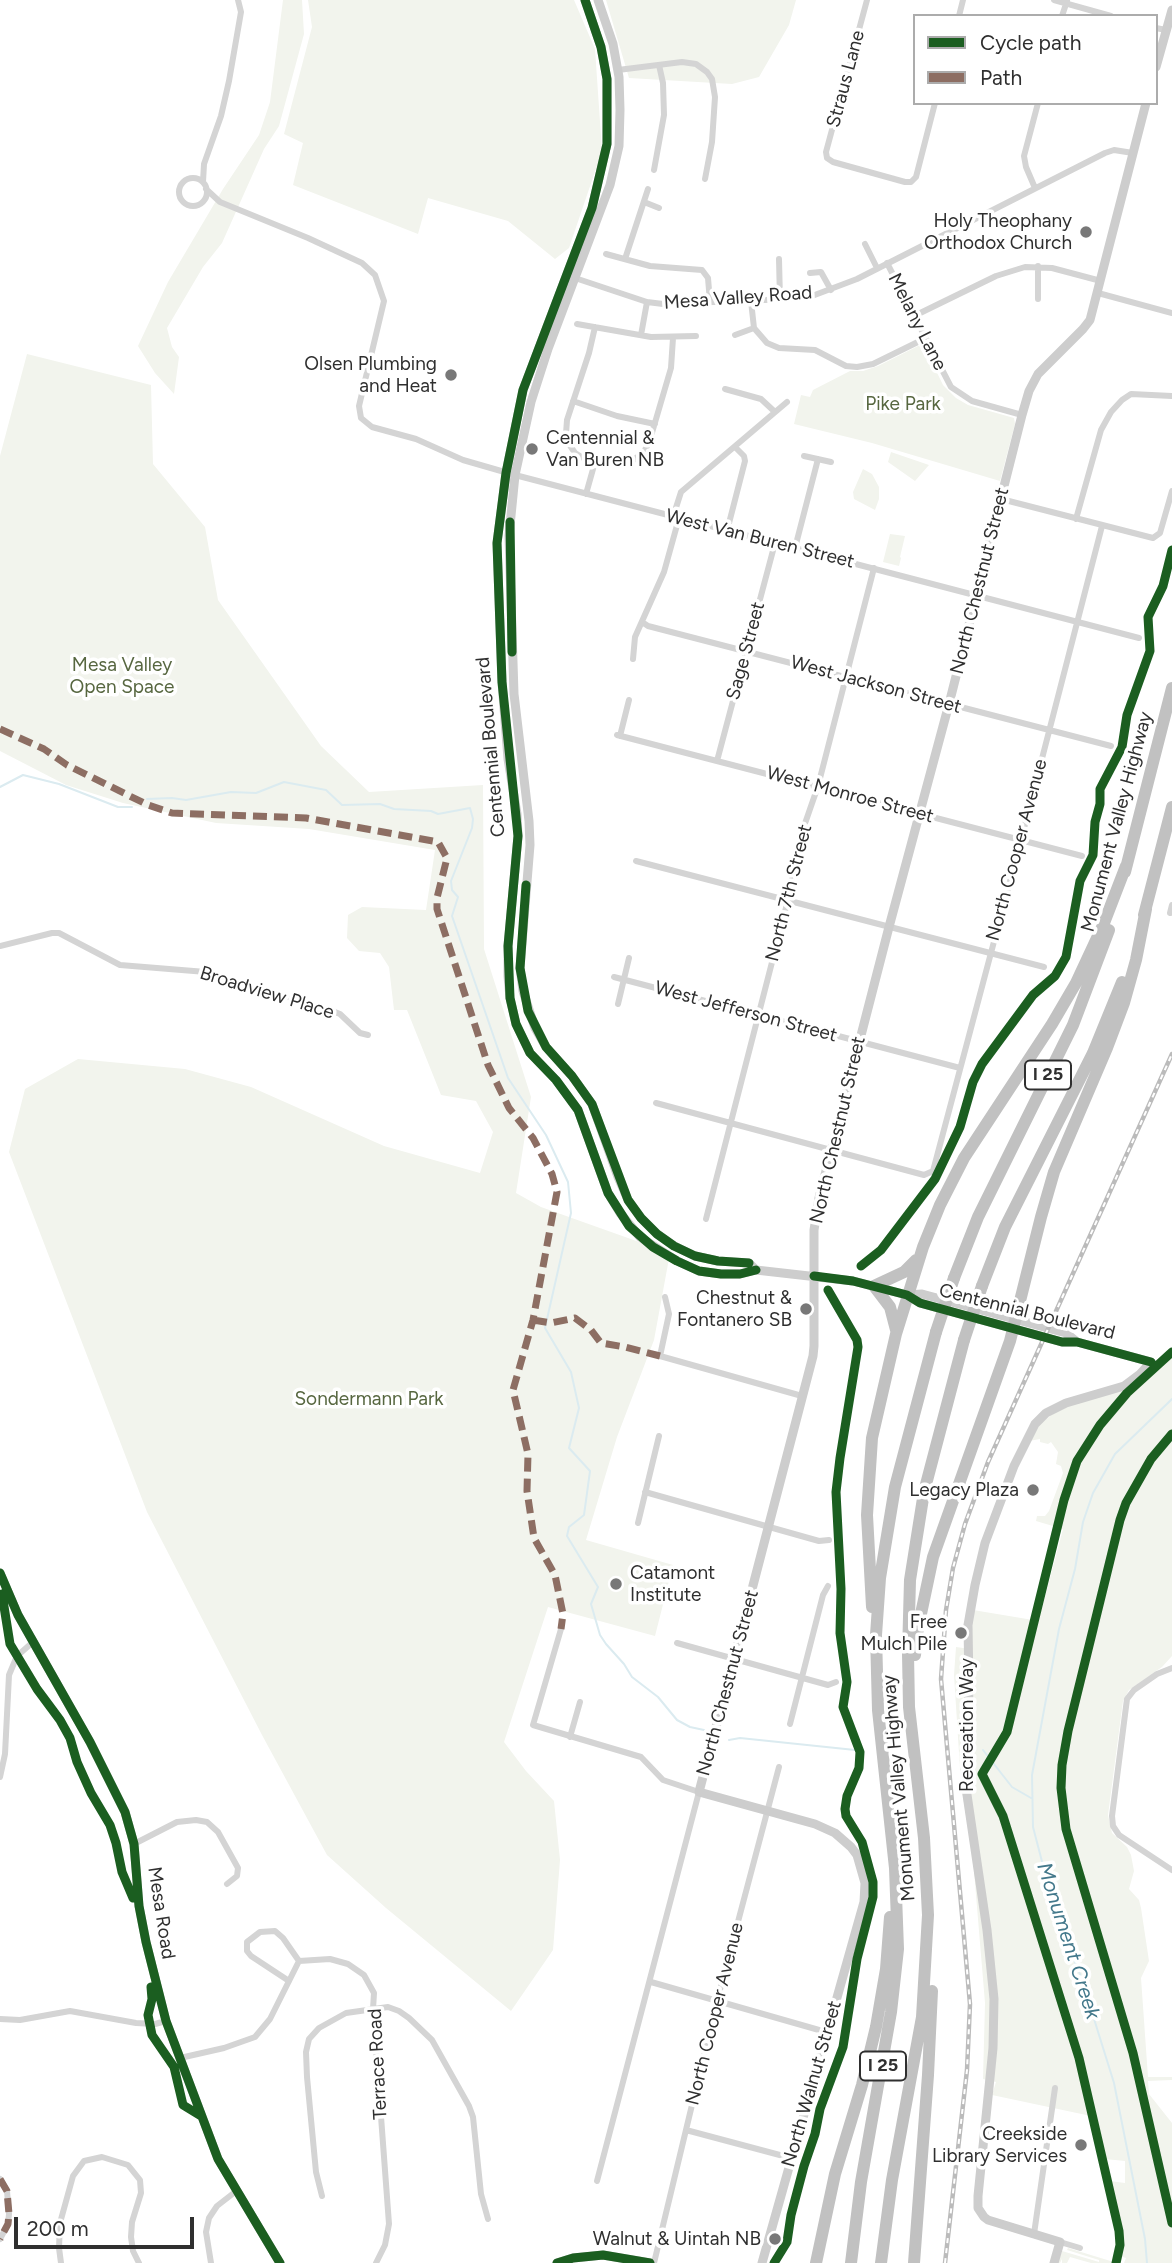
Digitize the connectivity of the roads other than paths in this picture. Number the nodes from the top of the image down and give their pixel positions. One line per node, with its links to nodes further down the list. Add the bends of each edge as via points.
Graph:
1 (238, 0): 18 (street, via 241,12 229,81)
2 (585, 0): 37 (main road, Centennial Boulevard, via 607,79 607,144)
3 (598, 0): 13 (main road, Centennial Boulevard)
4 (867, 0): 14 (street, Straus Lane, via 827,158 911,182)
5 (1054, 0): 6 (street)
6 (1066, 2): 8 (street)
7 (1172, 10): 10 (main road)
8 (1105, 14)
9 (1158, 28): 10 (street)
10 (1167, 30): 11 (main road)
11 (1158, 60)
12 (659, 65): 13 (street); 19 (street, via 664,115); 21 (street, via 696,64 712,79 714,122)
13 (618, 70): 37 (main road, Centennial Boulevard, via 619,146 610,185)
14 (935, 105)
15 (1037, 105): 23 (street, via 1024,156)
16 (1145, 105): 17 (main road, North Chestnut Street)
17 (1133, 153): 23 (street, Mesa Valley Road, via 1105,153); 38 (main road, North Chestnut Street)
18 (204, 164): 20 (street); 22 (street)
19 (654, 170)
20 (192, 178): 22 (street); 27 (street, via 181,185 179,196 189,205)
21 (705, 179)
22 (205, 185): 25 (street); 27 (street)
23 (1035, 188): 33 (street, Mesa Valley Road)
24 (648, 189): 26 (street)
25 (220, 202): 27 (street); 68 (street, West Van Buren Street, via 362,263 375,275 384,301 359,406 361,418 372,427)
26 (644, 202): 28 (street); 31 (street)
27 (201, 203)
28 (659, 208)
29 (865, 244): 35 (street)
30 (606, 254): 31 (street)
31 (625, 259): 45 (street, via 702,270 708,278)
32 (779, 259): 42 (street)
33 (887, 263): 35 (street, Mesa Valley Road); 47 (street, Melany Lane)
34 (1038, 266): 38 (street); 41 (street); 47 (street, via 1006,271)
35 (877, 268): 39 (street, Mesa Valley Road)
36 (810, 273): 39 (street, via 821,272)
37 (572, 276): 44 (street, Mesa Valley Road); 68 (main road, Centennial Boulevard)
38 (1101, 281): 40 (main road, North Chestnut Street)
39 (831, 290): 42 (street, Mesa Valley Road)
40 (1098, 293): 46 (street); 61 (main road, North Chestnut Street, via 1087,324 1038,374)
41 (1038, 299)
42 (780, 300): 43 (street, Mesa Valley Road)
43 (751, 301): 45 (street, Mesa Valley Road); 50 (street)
44 (647, 302): 45 (street, Mesa Valley Road); 51 (street)
45 (710, 302)
46 (1172, 313)
47 (914, 316): 55 (street, Melany Lane)
48 (576, 324): 49 (street)
49 (595, 327): 51 (street); 58 (street)
50 (754, 328): 52 (street); 55 (street, via 773,346 809,349 851,367 873,364)
51 (641, 335): 54 (street)
52 (735, 335)
53 (696, 336): 54 (street)
54 (673, 338): 62 (street, via 672,362)
55 (926, 338): 61 (street, Melany Lane, via 948,383 960,394)
56 (725, 389): 60 (street, via 761,399)
57 (1172, 396): 73 (street, via 1131,394 1111,412 1101,430)
58 (573, 401): 62 (street); 66 (street, via 566,428 569,444 580,456)
59 (787, 402): 60 (street)
60 (775, 412): 63 (street)
61 (1022, 415): 71 (main road, North Chestnut Street)
62 (655, 424): 66 (street, via 638,457 620,464)
63 (735, 447): 72 (street, via 681,492); 75 (street, via 746,461)
64 (804, 456): 65 (street)
65 (818, 459): 67 (street); 77 (street)
66 (595, 462): 70 (street)
67 (831, 463)
68 (511, 474): 70 (street, West Van Buren Street); 120 (main road, Centennial Boulevard, via 514,694 530,845 520,968 528,1011 546,1047 592,1104 618,1177 641,1218 674,1246 695,1256 748,1264); 120 (main road, Centennial Boulevard, via 497,543 502,682 518,825 508,976 516,1024 530,1053 578,1111 608,1193 640,1237 699,1271 740,1275)
69 (1172, 491): 74 (street, via 1158,537)
70 (586, 494): 72 (street, West Van Buren Street)
71 (1001, 499): 73 (street); 79 (main road, North Chestnut Street)
72 (676, 517): 75 (street, West Van Buren Street); 81 (street, via 664,572)
73 (1076, 519): 74 (street)
74 (1102, 526): 80 (street, North Cooper Avenue)
75 (727, 531): 76 (street, West Van Buren Street)
76 (775, 542): 77 (street, West Van Buren Street); 83 (street, Sage Street)
77 (795, 548): 78 (street, West Van Buren Street)
78 (874, 568): 79 (street, West Van Buren Street); 85 (street, North 7th Street)
79 (977, 594): 80 (street, West Van Buren Street); 88 (main road, North Chestnut Street)
80 (1077, 621): 82 (street, West Van Buren Street); 89 (street, North Cooper Avenue)
81 (642, 622): 83 (street, West Jackson Street); 84 (street, via 635,637)
82 (1139, 638)
83 (746, 651): 85 (street, West Jackson Street); 91 (street, Sage Street)
84 (634, 659)
85 (846, 677): 88 (street, West Jackson Street); 92 (street, North 7th Street)
86 (1172, 688): 98 (highway, Monument Valley Highway / I 25)
87 (629, 701): 91 (street, West Monroe Street, via 619,736)
88 (949, 705): 89 (street, West Jackson Street); 94 (main road, North Chestnut Street)
89 (1049, 731): 90 (street, West Jackson Street); 95 (street, North Cooper Avenue)
90 (1111, 746)
91 (717, 761): 92 (street, West Monroe Street)
92 (818, 786): 94 (street, West Monroe Street); 99 (street, North 7th Street, via 801,835)
93 (1172, 807): 101 (highway, Monument Valley Highway / I 25)
94 (919, 813): 95 (street, West Monroe Street); 103 (main road, North Chestnut Street)
95 (1021, 840): 96 (street, West Monroe Street); 105 (street, North Cooper Avenue)
96 (1082, 856)
97 (636, 861): 99 (street)
98 (1126, 866): 119 (highway, via 1076,982 959,1167); 140 (highway, Monument Valley Highway / I 25, bridge, via 1081,1007 978,1217 936,1332 895,1487 880,1578)
99 (788, 901): 103 (street); 111 (street, North 7th Street)
100 (1172, 905): 102 (street)
101 (1146, 909): 125 (highway, via 1118,1020 1049,1187); 145 (highway, Monument Valley Highway / I 25, bridge, via 1106,1024 1005,1227 964,1340 915,1537 908,1614)
102 (1170, 913)
103 (889, 927): 105 (street); 113 (main road, North Chestnut Street)
104 (0, 946): 112 (street, Broadview Place, via 59,933 120,965 206,972 330,1010)
105 (990, 953): 107 (street); 114 (street, North Cooper Avenue)
106 (629, 958): 109 (street)
107 (1045, 967)
108 (614, 977): 109 (street, West Jefferson Street)
109 (624, 980): 110 (street); 111 (street, West Jefferson Street)
110 (618, 1004)
111 (758, 1015): 113 (street, West Jefferson Street); 116 (street, North 7th Street)
112 (368, 1035)
113 (859, 1042): 114 (street, West Jefferson Street); 117 (main road, North Chestnut Street)
114 (960, 1068): 117 (street, North Cooper Avenue, via 931,1173)
115 (656, 1103): 116 (street)
116 (731, 1125): 117 (street); 118 (street, North 7th Street)
117 (831, 1151): 121 (main road, North Chestnut Street, via 814,1221)
118 (706, 1219)
119 (923, 1247): 122 (highway, via 904,1272); 123 (highway)
120 (756, 1270): 121 (main road, Centennial Boulevard)
121 (814, 1276): 122 (main road, Centennial Boulevard); 128 (main road, North Chestnut Street, via 814,1346)
122 (874, 1286): 123 (main road, Centennial Boulevard); 126 (highway, via 890,1307)
123 (907, 1295): 125 (main road, Centennial Boulevard, via 922,1294); 126 (highway)
124 (665, 1297): 128 (street, via 669,1314 660,1356)
125 (1015, 1324): 127 (main road, Centennial Boulevard, via 1066,1333 1077,1342); 145 (highway, via 933,1557 918,1628)
126 (896, 1334): 140 (highway, via 875,1422 869,1477 868,1553)
127 (1151, 1362): 174 (main road, Recreation Way, via 1124,1386 1066,1403 1034,1424 993,1520 967,1636 965,1788 994,1999 978,2196 980,2213 988,2220)
128 (802, 1396): 132 (main road, North Chestnut Street)
129 (659, 1436): 130 (street)
130 (645, 1492): 131 (street); 132 (street)
131 (638, 1523)
132 (768, 1527): 133 (street); 139 (main road, North Chestnut Street)
133 (828, 1540)
134 (0, 1573): 137 (main road, Mesa Road)
135 (828, 1587): 142 (street)
136 (561, 1629): 147 (street, via 534,1725)
137 (33, 1642): 149 (street, via 17,1656 9,1675); 152 (main road, Mesa Road, via 111,1781)
138 (677, 1643): 139 (street)
139 (734, 1657): 142 (street); 150 (main road, North Chestnut Street)
140 (877, 1658): 153 (highway, Monument Valley Highway / I 25)
141 (1172, 1668): 154 (street, via 1157,1674 1127,1699 1112,1816 1119,1835)
142 (801, 1676): 143 (street, via 828,1685); 146 (street)
143 (835, 1682)
144 (580, 1702): 147 (street)
145 (909, 1707): 156 (highway, Monument Valley Highway / I 25)
146 (790, 1724)
147 (570, 1737): 150 (street, via 641,1757 665,1782)
148 (779, 1767): 151 (street, North Cooper Avenue)
149 (0, 1777)
150 (699, 1792): 151 (main road); 159 (street, North Chestnut Street)
151 (767, 1810): 160 (street, North Cooper Avenue); 164 (main road, North Walnut Street, via 835,1833 852,1847 862,1864 864,1902)
152 (134, 1844): 155 (street, via 177,1822 207,1822 218,1832 238,1868 236,1878); 163 (main road, Mesa Road, via 143,1931)
153 (895, 1868): 186 (highway, via 882,1998); 187 (highway, Monument Valley Highway / I 25, via 896,1977)
154 (1172, 1870)
155 (227, 1884)
156 (928, 1916): 188 (highway, Monument Valley Highway / I 25, via 922,2017); 189 (highway, via 933,1965)
157 (299, 1961): 158 (street); 158 (street, via 275,1931 260,1932 247,1942 251,1956); 161 (street, Terrace Road, via 330,1959 355,1968 373,1987)
158 (289, 1981): 165 (street, via 270,2020 255,2037)
159 (651, 1982): 160 (street); 170 (street, North Chestnut Street)
160 (718, 2001): 164 (street); 167 (street, North Cooper Avenue)
161 (373, 2009): 172 (street, via 346,2013 315,2031 307,2044 314,2145); 173 (street, via 399,2011 437,2047 472,2112); 182 (street, Terrace Road, via 389,2224)
162 (0, 2019): 163 (street, via 70,2011 136,2023)
163 (166, 2021): 165 (main road, Mesa Road)
164 (826, 2032): 168 (main road, North Walnut Street)
165 (180, 2058): 171 (main road, Mesa Road)
166 (1055, 2088): 174 (street)
167 (686, 2130): 168 (street); 184 (street, North Cooper Avenue)
168 (791, 2158): 185 (main road, North Walnut Street)
169 (0, 2179): 175 (street, via 9,2214)
170 (597, 2181)
171 (235, 2192): 180 (street, via 216,2206 209,2218 206,2232); 181 (main road, Mesa Road)
172 (323, 2196)
173 (488, 2219)
174 (1034, 2234): 176 (main road)
175 (0, 2239)
176 (1060, 2242): 177 (street); 190 (main road)
177 (1080, 2248)
178 (61, 2263): 179 (street, via 60,2223 73,2176 84,2161 102,2157 128,2165 140,2180 131,2237)
179 (139, 2263)
180 (211, 2263)
181 (280, 2263)
182 (376, 2263)
183 (557, 2263): 184 (main road, via 603,2255)
184 (652, 2263)
185 (762, 2263)
186 (815, 2263)
187 (851, 2263)
188 (881, 2263)
189 (914, 2263)
190 (1054, 2263)

